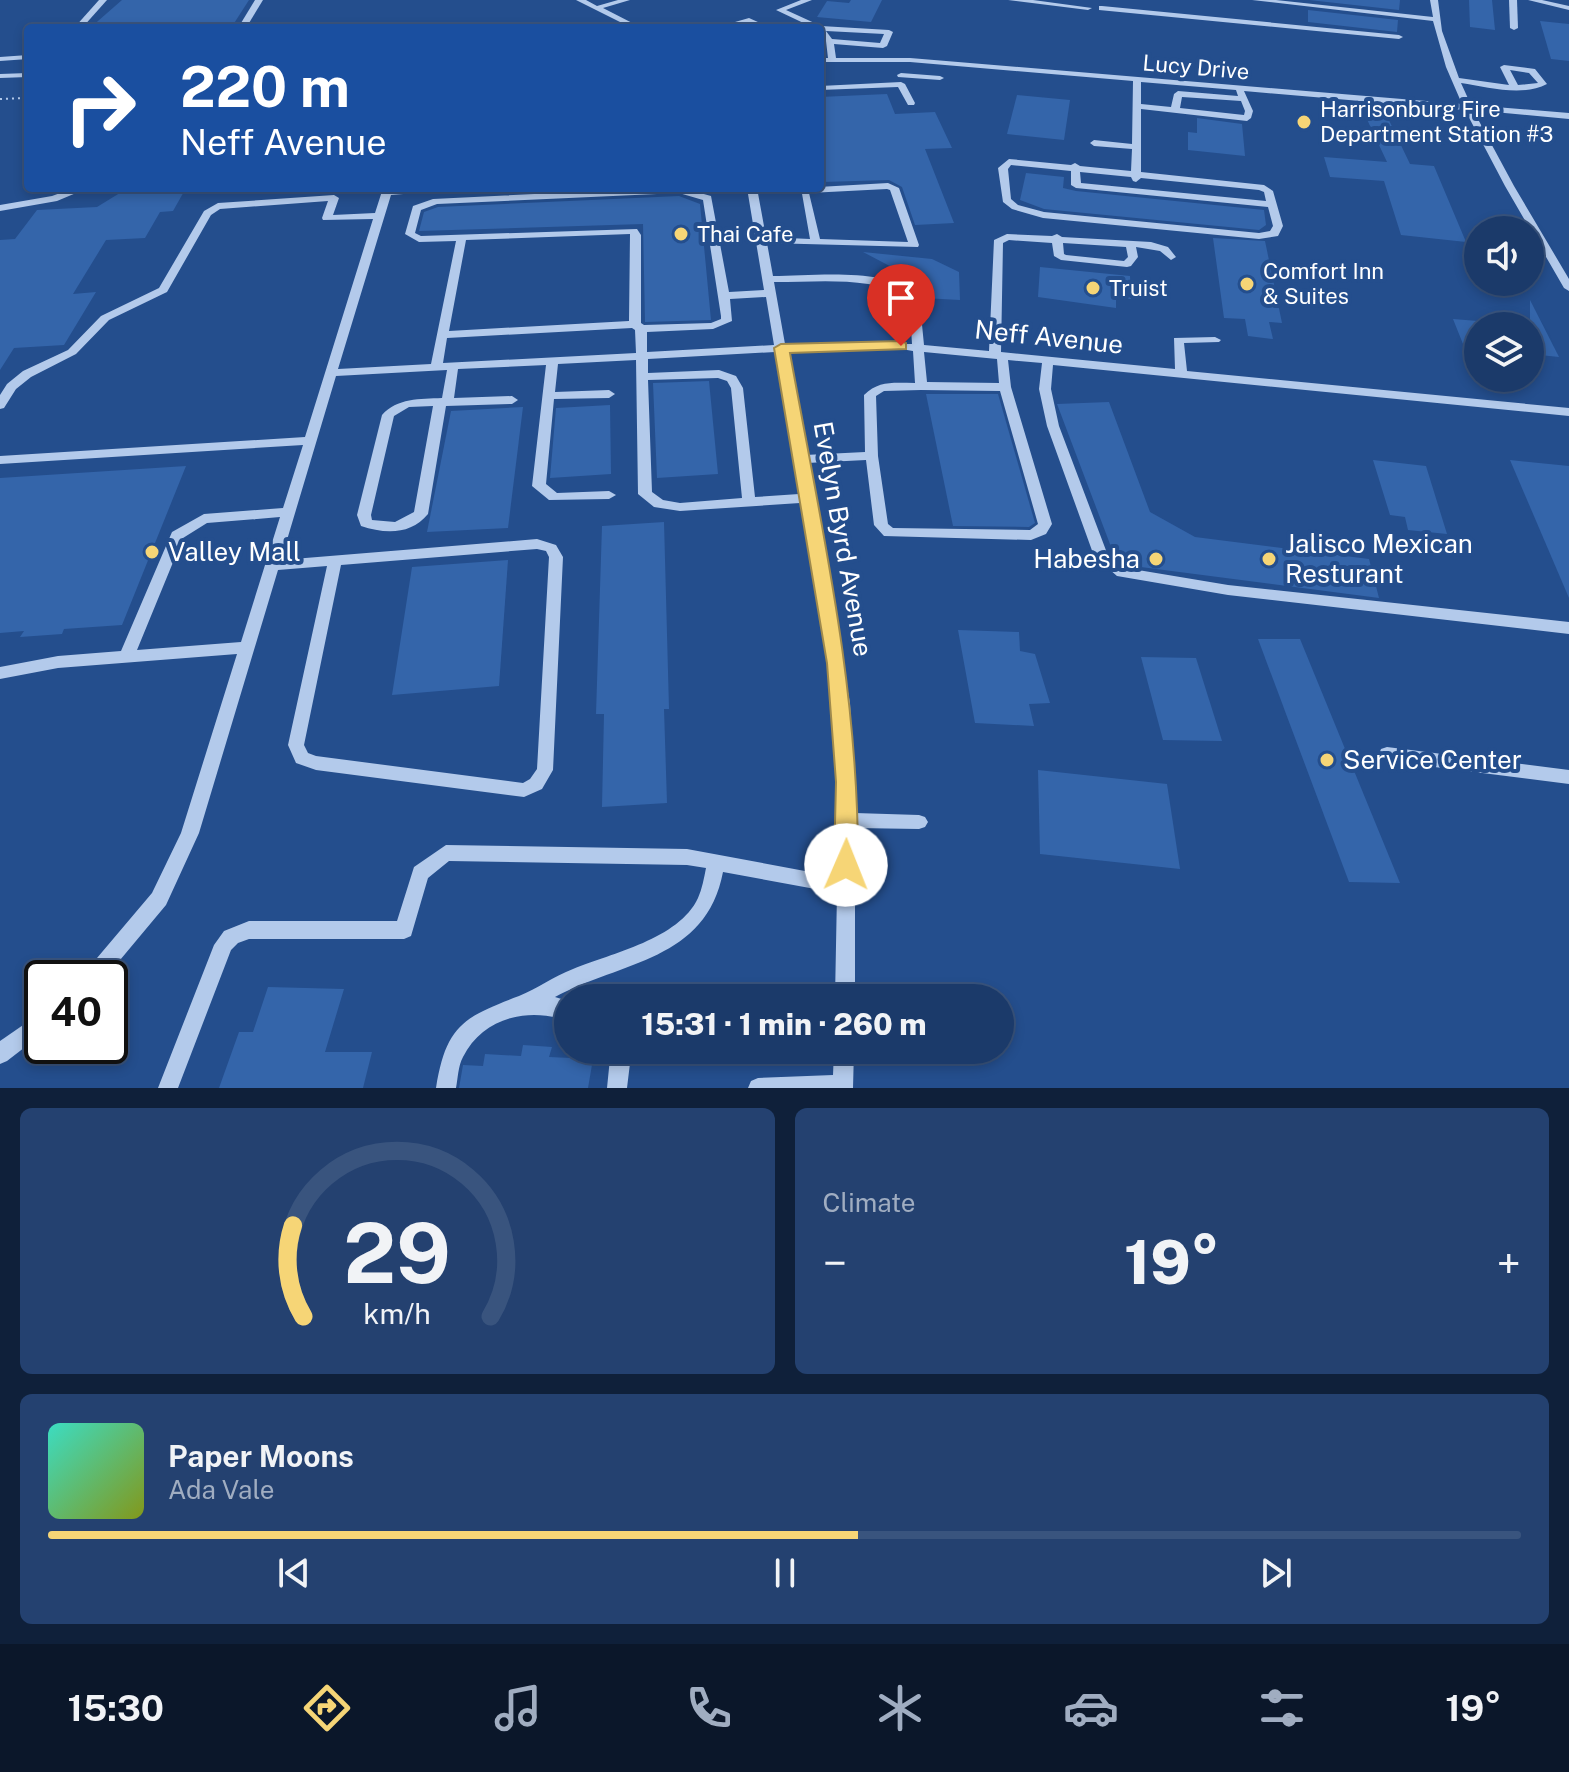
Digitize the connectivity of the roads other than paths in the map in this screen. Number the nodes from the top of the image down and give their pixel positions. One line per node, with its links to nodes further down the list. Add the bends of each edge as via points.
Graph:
1 (103, 0): 16 (street)
2 (259, 0): 17 (street)
3 (580, 0): 11 (street)
4 (626, 0): 11 (street)
5 (808, 0): 21 (street, via 780,10)
6 (1012, 0): 12 (street)
7 (1256, 0): 15 (street)
8 (1434, 0): 15 (street)
9 (1513, 0): 23 (street)
10 (1532, 0): 14 (street)
11 (597, 8): 18 (street)
12 (1088, 8)
13 (1102, 8): 25 (street, via 1199,12)
14 (1569, 8)
15 (1435, 19): 38 (street)
16 (82, 24)
17 (244, 24)
18 (629, 24)
19 (734, 24): 20 (street)
20 (758, 24)
21 (811, 24)
22 (824, 28): 26 (street, via 889,32 883,46)
23 (1514, 28)
24 (824, 33): 26 (street)
25 (1399, 37)
26 (830, 41): 29 (street)
27 (24, 57): 28 (street)
28 (0, 59)
29 (832, 59): 30 (street, Lucy Drive); 31 (street, Lucy Drive)
30 (899, 59): 32 (street, Lucy Drive); 36 (street)
31 (824, 60)
32 (999, 68): 37 (street, Lucy Drive); 39 (street)
33 (24, 75): 34 (street)
34 (0, 76)
35 (940, 78): 36 (street)
36 (901, 80): 41 (street); 44 (street)
37 (1137, 80): 42 (street, Lucy Drive); 45 (street)
38 (1457, 80): 40 (street); 46 (street)
39 (996, 82)
40 (1514, 86)
41 (824, 88)
42 (1239, 88): 43 (street); 46 (street, Lucy Drive)
43 (1243, 99): 47 (street, via 1178,94); 47 (street, via 1249,116 1244,119)
44 (911, 103)
45 (1136, 106): 47 (street); 50 (street)
46 (1468, 107): 48 (street, Lucy Drive); 73 (street)
47 (1175, 111)
48 (1569, 116)
49 (1094, 143): 50 (street)
50 (1136, 147): 52 (street)
51 (1075, 166): 52 (street); 54 (street, via 1076,185); 63 (street, via 1009,162 1003,168 1006,200 1043,215 1259,236 1274,234 1278,226)
52 (1135, 172): 54 (street); 63 (street, via 1261,187)
53 (824, 189): 69 (street, via 894,188 914,245)
54 (1136, 191): 63 (street)
55 (72, 192): 64 (street)
56 (387, 192): 65 (street)
57 (582, 192): 62 (street)
58 (690, 192): 74 (street, via 710,203)
59 (753, 192): 68 (street, Evelyn Byrd Avenue)
60 (805, 192): 69 (street)
61 (336, 193): 65 (street, via 327,218); 95 (street, via 232,203 207,213 163,290 105,318 72,352 11,387)
62 (484, 194): 66 (street, via 416,208 409,230 413,237)
63 (1272, 205)
64 (0, 208)
65 (380, 216): 86 (street)
66 (462, 237): 75 (street, via 633,231); 76 (street)
67 (1057, 237): 70 (street); 70 (street, via 1059,256 1127,264 1133,257); 80 (street, via 1017,236 998,242)
68 (762, 240): 69 (street); 72 (street, Evelyn Byrd Avenue)
69 (816, 242)
70 (1130, 243): 71 (street, via 1164,249)
71 (1171, 257)
72 (770, 286): 74 (street); 78 (street, via 881,281 902,286 914,294); 79 (street, Evelyn Byrd Avenue)
73 (1569, 288)
74 (723, 296): 75 (street, via 727,316 721,324)
75 (638, 327): 76 (street); 81 (street)
76 (443, 335): 84 (street)
77 (1215, 340): 87 (street, via 1178,335)
78 (917, 347): 79 (street, Neff Avenue); 80 (street, Neff Avenue); 89 (street)
79 (781, 348): 81 (street, Neff Avenue); 99 (street, Evelyn Byrd Avenue)
80 (998, 354): 82 (street, Neff Avenue); 90 (street)
81 (641, 356): 83 (street, Neff Avenue); 88 (street)
82 (1048, 359): 87 (street, Neff Avenue); 107 (street, via 1045,389 1053,426 1101,556 1122,572 1228,590)
83 (552, 361): 85 (street, Neff Avenue); 92 (street)
84 (436, 367): 85 (street, Neff Avenue); 86 (street, Neff Avenue)
85 (453, 367): 94 (street)
86 (331, 373): 97 (street)
87 (1181, 373): 96 (street, Neff Avenue)
88 (642, 377): 103 (street, via 719,374 732,379); 103 (street, via 645,494 659,504 680,507)
89 (921, 386): 90 (street); 98 (street, via 881,387 870,395)
90 (1005, 387): 98 (street, via 1045,524 1041,531 889,533 881,525)
91 (609, 394): 92 (street)
92 (549, 396): 101 (street, via 539,486 554,497)
93 (512, 400): 94 (street)
94 (444, 402): 94 (street, via 403,404 388,415 366,523 403,526 421,514)
95 (0, 405)
96 (1569, 412)
97 (311, 441): 100 (street); 104 (street)
98 (872, 456): 99 (street)
99 (801, 459): 102 (street, Evelyn Byrd Avenue)
100 (0, 460)
101 (609, 495)
102 (808, 498): 103 (street); 113 (street, Evelyn Byrd Avenue, via 837,663)
103 (749, 502)
104 (289, 512): 106 (street); 109 (street, via 204,519 177,535)
105 (335, 561): 105 (street, via 537,544 551,548 556,557 545,770 536,784 524,790 302,758 296,745); 106 (street)
106 (272, 566): 108 (street)
107 (1569, 628)
108 (248, 647): 109 (street); 117 (street, via 179,862 139,927)
109 (126, 657): 110 (street)
110 (0, 673)
111 (1387, 754): 112 (street)
112 (1569, 777)
113 (847, 820): 114 (street); 116 (street, Evelyn Byrd Avenue)
114 (919, 822)
115 (716, 863): 116 (street); 119 (street, via 710,892 683,930 619,964 566,981); 126 (street, via 687,857 452,851 420,873 404,930 239,933 224,945)
116 (846, 887): 118 (street, Evelyn Byrd Avenue)
117 (109, 960)
118 (845, 984)
119 (525, 1003): 120 (street); 127 (street, via 499,1010 467,1036 454,1052)
120 (554, 1005)
121 (24, 1036): 122 (street)
122 (0, 1054)
123 (618, 1064): 128 (street)
124 (844, 1064): 125 (street)
125 (843, 1086): 129 (street)
126 (168, 1088)
127 (446, 1088)
128 (617, 1088)
129 (758, 1088)

